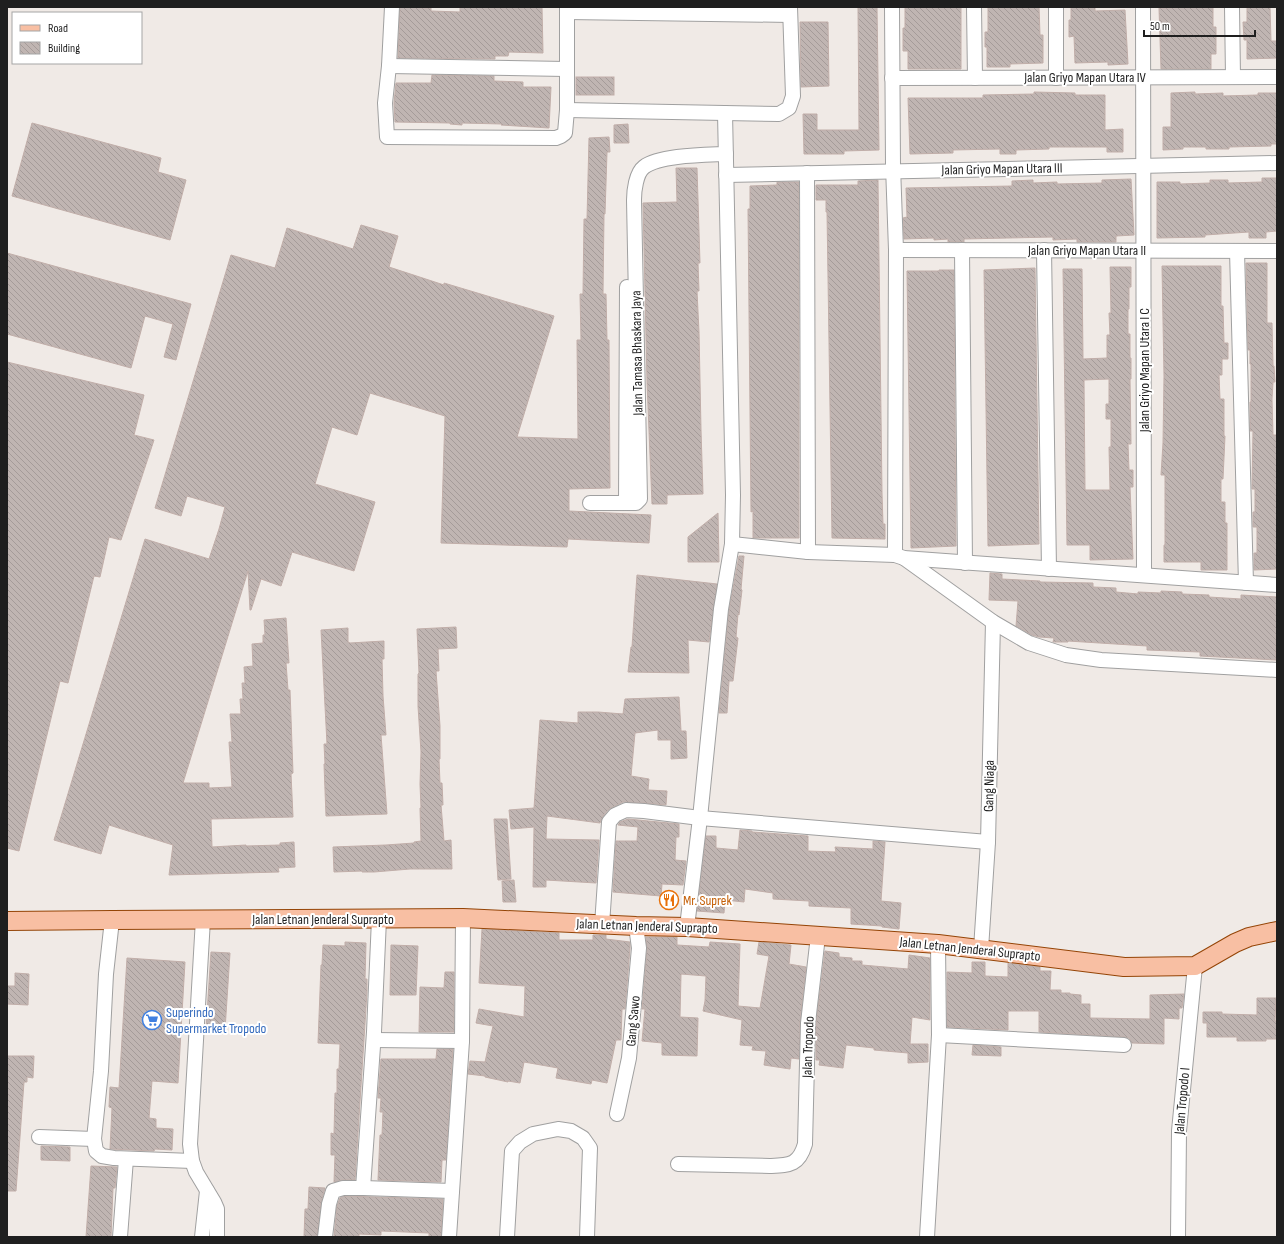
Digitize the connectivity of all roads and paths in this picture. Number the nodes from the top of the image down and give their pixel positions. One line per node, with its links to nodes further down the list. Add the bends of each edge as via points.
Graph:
1 (392, 7): 9 (street)
2 (892, 7): 14 (street)
3 (974, 7): 15 (street)
4 (1056, 7): 16 (street)
5 (1143, 7): 12 (street, Jalan Griyo Mapan Utara I C)
6 (1232, 7): 13 (street)
7 (567, 10): 8 (street); 10 (street)
8 (790, 11): 18 (street, via 793,96 789,108 779,114)
9 (389, 66): 10 (street); 17 (street, via 385,103 387,137 556,138 565,133)
10 (566, 69): 17 (street)
11 (1277, 76): 13 (street, Jalan Griyo Mapan Utara IV)
12 (1144, 77): 13 (street, Jalan Griyo Mapan Utara IV); 16 (street, Jalan Griyo Mapan Utara IV); 21 (street, Jalan Griyo Mapan Utara I C)
13 (1233, 77)
14 (892, 78): 15 (street, Jalan Griyo Mapan Utara IV); 22 (street)
15 (975, 78): 16 (street, Jalan Griyo Mapan Utara IV)
16 (1056, 78)
17 (567, 110): 18 (street)
18 (725, 113): 19 (street)
19 (726, 154): 24 (street); 31 (street, Jalan Tamasa Bhaskara Jaya, via 659,160 643,168 639,175 634,191 640,499 636,503)
20 (1277, 163): 21 (street, Jalan Griyo Mapan Utara III)
21 (1144, 166): 22 (street, Jalan Griyo Mapan Utara III); 28 (street, Jalan Griyo Mapan Utara I C)
22 (893, 172): 23 (street, Jalan Griyo Mapan Utara III); 25 (street)
23 (807, 174): 24 (street, Jalan Griyo Mapan Utara III); 33 (street)
24 (726, 175): 32 (street)
25 (896, 250): 26 (street, Jalan Griyo Mapan Utara II); 34 (street)
26 (962, 250): 27 (street, Jalan Griyo Mapan Utara II); 35 (street)
27 (1044, 250): 28 (street, Jalan Griyo Mapan Utara II); 36 (street)
28 (1144, 250): 29 (street, Jalan Griyo Mapan Utara II); 37 (street, Jalan Griyo Mapan Utara I C)
29 (1237, 251): 30 (street, Jalan Griyo Mapan Utara II); 38 (street)
30 (1277, 251)
31 (590, 503)
32 (732, 544): 33 (street); 42 (street, via 720,609)
33 (808, 552): 34 (street)
34 (899, 557): 35 (street); 40 (street)
35 (965, 563): 36 (street)
36 (1048, 569): 37 (street)
37 (1144, 574): 38 (street)
38 (1246, 583): 39 (street)
39 (1277, 585)
40 (993, 622): 41 (street, via 1029,643 1066,655 1101,660); 43 (street, Gang Niaga)
41 (1277, 670)
42 (700, 818): 43 (street); 49 (street, via 626,810 611,819); 51 (street)
43 (988, 842): 55 (street, Gang Niaga)
44 (463, 918): 46 (main road, Jalan Letnan Jenderal Suprapto); 49 (main road, Jalan Letnan Jenderal Suprapto); 59 (street)
45 (203, 919): 46 (main road, Jalan Letnan Jenderal Suprapto); 47 (main road, Jalan Letnan Jenderal Suprapto); 65 (street, via 190,1144)
46 (379, 919): 58 (street)
47 (112, 920): 48 (main road, Jalan Letnan Jenderal Suprapto); 63 (street)
48 (7, 921)
49 (602, 925): 50 (main road, Jalan Letnan Jenderal Suprapto)
50 (636, 926): 51 (main road, Jalan Letnan Jenderal Suprapto); 61 (street, Gang Sawo, via 639,948 630,1050)
51 (687, 927): 53 (main road, Jalan Letnan Jenderal Suprapto)
52 (1277, 931): 56 (main road, Jalan Letnan Jenderal Suprapto, via 1234,943)
53 (818, 936): 54 (main road, Jalan Letnan Jenderal Suprapto); 66 (street, Jalan Tropodo, via 808,1023 805,1144 799,1158 794,1163 770,1166)
54 (938, 944): 55 (main road, Jalan Letnan Jenderal Suprapto); 57 (street)
55 (981, 949): 56 (main road, Jalan Letnan Jenderal Suprapto, via 1124,967)
56 (1194, 966): 78 (street, Jalan Tropodo I, via 1179,1131)
57 (938, 1035): 60 (street); 77 (street)
58 (374, 1040): 59 (street); 67 (street)
59 (462, 1041): 69 (street)
60 (1124, 1045)
61 (617, 1114)
62 (39, 1137): 63 (street)
63 (94, 1140): 64 (street, via 96,1151 100,1155)
64 (126, 1159): 65 (street); 70 (street)
65 (192, 1161): 68 (street)
66 (678, 1164)
67 (363, 1188): 69 (street); 73 (street, via 333,1191)
68 (207, 1191): 71 (street); 72 (street, via 217,1209)
69 (452, 1191): 74 (street)
70 (120, 1237)
71 (202, 1237)
72 (217, 1237)
73 (325, 1237)
74 (449, 1237)
75 (507, 1237): 76 (street, via 512,1151 533,1134 558,1129 583,1138 590,1148)
76 (587, 1237)
77 (927, 1237)
78 (1178, 1237)

